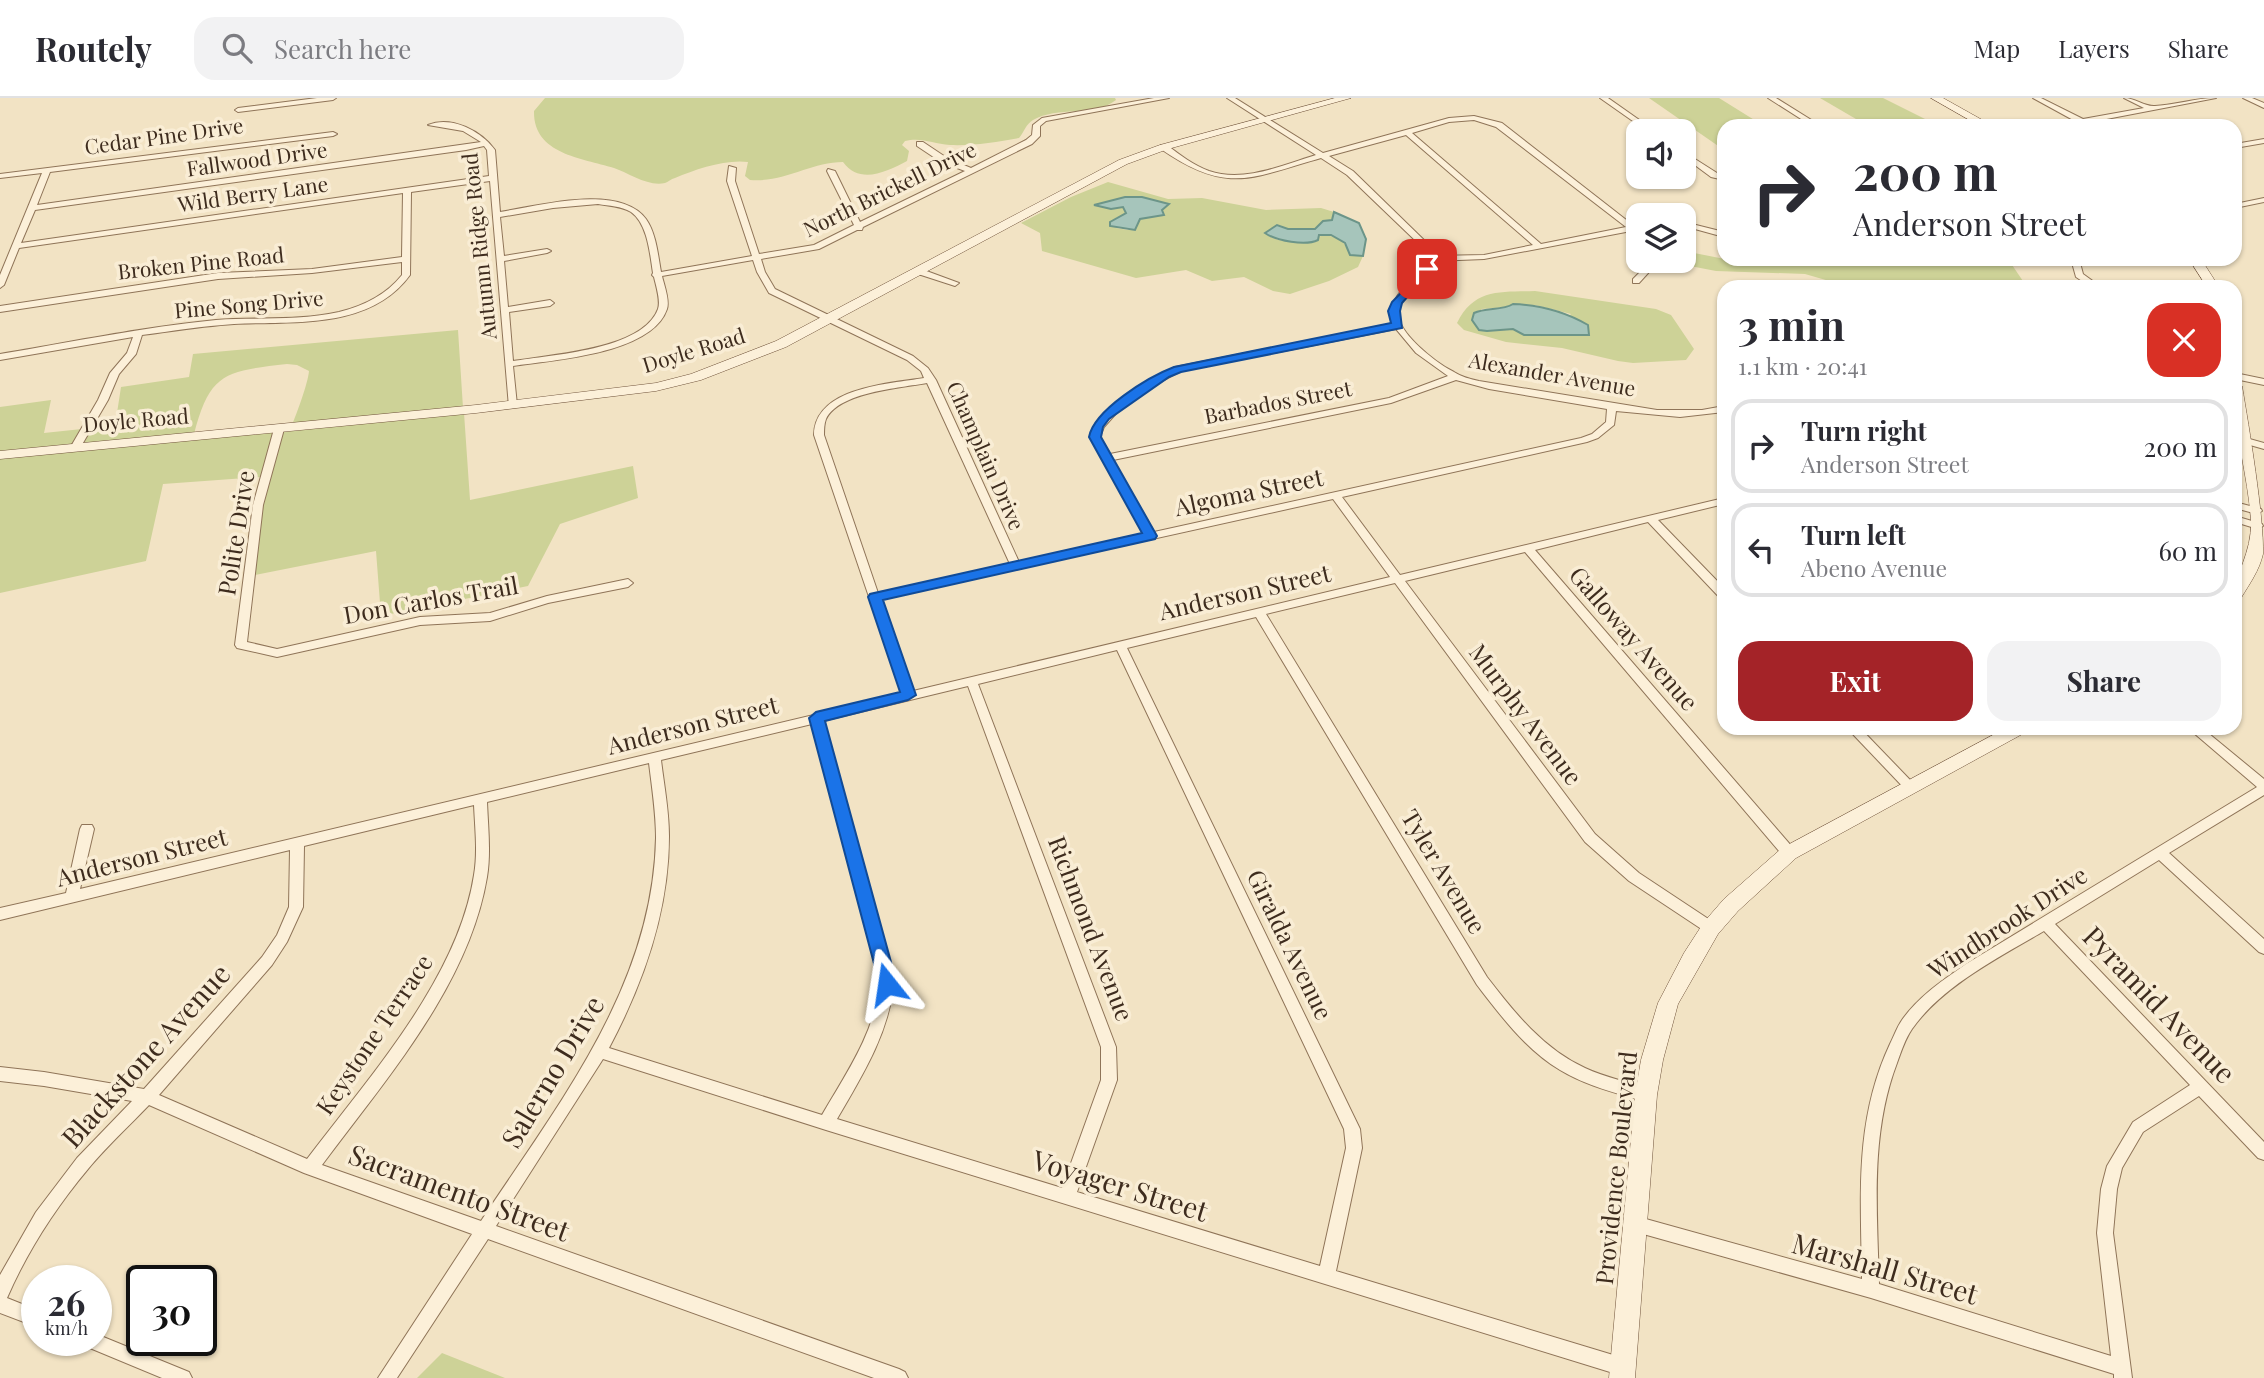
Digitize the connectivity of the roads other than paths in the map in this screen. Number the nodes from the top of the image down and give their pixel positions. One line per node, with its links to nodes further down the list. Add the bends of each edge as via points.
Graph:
1 (333, 98): 12 (street)
2 (1166, 98): 13 (street)
3 (1230, 98): 22 (street)
4 (1346, 98): 22 (main road, Doyle Road)
5 (1603, 98): 17 (street)
6 (1771, 98): 18 (street)
7 (1936, 98): 19 (main road)
8 (2036, 98): 20 (street)
9 (2127, 98): 15 (street)
10 (2213, 98): 15 (street)
11 (2246, 98): 14 (street)
12 (290, 101): 16 (street)
13 (1124, 102): 36 (street, North Brickell Drive, via 1050,116 1039,122 1036,136 1029,142)
14 (2264, 106)
15 (2151, 109): 21 (street)
16 (238, 110)
17 (1634, 119)
18 (1806, 119)
19 (1975, 119)
20 (2077, 119)
21 (2099, 119)
22 (1265, 120): 30 (main road, Doyle Road); 31 (street)
23 (432, 125): 27 (street, Autumn Ridge Road, via 470,131)
24 (1407, 132): 31 (street); 45 (street, via 1474,118 1499,125); 51 (street)
25 (333, 134): 34 (street, Cedar Pine Drive)
26 (2264, 141): 29 (street)
27 (487, 143): 39 (street, Autumn Ridge Road); 43 (street, Fallwood Drive)
28 (920, 145): 36 (street)
29 (2242, 145)
30 (1164, 147): 31 (street, via 1195,169 1231,178); 58 (main road, Doyle Road, via 1123,162)
31 (1323, 156): 55 (street, via 1350,173 1423,244)
32 (1696, 162): 38 (street)
33 (732, 168): 56 (street, Champlain Drive, via 731,181)
34 (47, 170): 37 (street, Cedar Pine Drive); 43 (street)
35 (831, 171): 47 (street)
36 (973, 171): 47 (street, North Brickell Drive)
37 (0, 176)
38 (1717, 176)
39 (494, 178): 40 (street, Wild Berry Lane); 44 (street, Autumn Ridge Road)
40 (407, 191): 50 (street, Wild Berry Lane); 53 (street, Pine Song Drive)
41 (2262, 202): 42 (street)
42 (2242, 205)
43 (32, 208): 50 (street)
44 (497, 215): 54 (street, Autumn Ridge Road); 60 (street, via 579,203 629,207 644,222)
45 (1626, 222)
46 (1696, 227): 49 (street)
47 (859, 228): 56 (street, North Brickell Drive, via 816,247)
48 (1626, 232): 51 (street)
49 (1717, 233)
50 (17, 246): 64 (street)
51 (1539, 246): 55 (street, via 1484,257)
52 (547, 251): 54 (street)
53 (406, 259): 66 (street, Broken Pine Road, via 218,276); 70 (street, Pine Song Drive, via 406,275 395,289 352,311)
54 (501, 259): 67 (street, Autumn Ridge Road)
55 (1431, 259): 69 (street, via 1423,275 1397,302)
56 (757, 260): 60 (street, North Brickell Drive); 68 (street, Champlain Drive, via 772,291)
57 (2077, 266): 61 (street)
58 (918, 271): 63 (street); 68 (main road, Doyle Road)
59 (1644, 273): 62 (street)
60 (656, 275): 72 (street, via 664,306 651,327 609,346)
61 (2086, 280)
62 (1636, 281)
63 (955, 284)
64 (0, 285)
65 (550, 303): 67 (street)
66 (0, 309)
67 (506, 310): 72 (street, Autumn Ridge Road)
68 (828, 319): 75 (street, Champlain Drive, via 910,358); 77 (main road, Doyle Road, via 744,360 696,377 656,387)
69 (1398, 326): 73 (street, Alexander Avenue, via 1429,359); 86 (street, via 1202,363 1165,375 1097,426 1095,437)
70 (138, 334): 71 (street, Pine Song Drive); 84 (street, via 131,354 115,373)
71 (0, 357)
72 (510, 364): 77 (street, Autumn Ridge Road)
73 (1455, 377): 78 (street, Alexander Avenue); 86 (street, Barbados Street, via 1391,400)
74 (2242, 377): 76 (street)
75 (931, 380): 95 (street, Champlain Drive); 100 (street, via 848,397 821,418 819,435)
76 (2264, 382)
77 (512, 405): 81 (main road, Doyle Road)
78 (1612, 406): 79 (street, Alexander Avenue, via 1683,414); 87 (street, Algoma Street, via 1611,424 1584,440)
79 (1717, 410)
80 (2242, 421): 82 (main road)
81 (279, 429): 84 (main road, Doyle Road); 102 (street, Polite Drive, via 258,505)
82 (2246, 441): 83 (street); 91 (main road)
83 (2264, 446)
84 (75, 448): 85 (main road, Doyle Road)
85 (0, 455)
86 (1105, 458): 93 (street)
87 (1335, 495): 93 (street, Algoma Street); 96 (street, Murphy Avenue)
88 (1717, 503): 90 (street, Anderson Street)
89 (2242, 509): 91 (street)
90 (1650, 518): 94 (street, Anderson Street); 99 (street)
91 (2257, 518): 92 (street); 98 (main road, via 2257,549)
92 (2242, 519)
93 (1151, 536): 95 (street, Algoma Street)
94 (1527, 547): 96 (street, Anderson Street); 116 (street, Galloway Avenue)
95 (1016, 566): 100 (street, Algoma Street)
96 (1397, 578): 101 (street, Anderson Street); 121 (street, Murphy Avenue, via 1590,838 1634,877)
97 (628, 583): 102 (street, Don Carlos Trail, via 490,617 420,621 277,653)
98 (2242, 583)
99 (1717, 588)
100 (875, 597): 105 (street)
101 (1259, 612): 103 (street, Anderson Street); 126 (street, Tyler Avenue, via 1482,981 1512,1020 1577,1072)
102 (241, 645)
103 (1119, 645): 104 (street, Anderson Street); 134 (street, Giralda Avenue, via 1352,1129 1354,1148)
104 (971, 680): 105 (street, Anderson Street); 131 (street, Richmond Avenue, via 1108,1037 1109,1080)
105 (908, 695): 106 (street, Anderson Street)
106 (816, 718): 110 (street, Anderson Street); 128 (street, via 887,984 880,1025)
107 (1860, 735): 111 (street)
108 (2007, 735): 111 (main road, Providence Boulevard)
109 (2202, 735): 112 (street)
110 (654, 757): 113 (street, Anderson Street); 123 (street, Salerno Drive, via 662,845 658,891 634,985)
111 (1910, 787): 116 (main road, Providence Boulevard)
112 (2264, 788): 117 (street, Windbrook Drive)
113 (480, 799): 115 (street, Anderson Street); 130 (street, Keystone Terrace, via 481,875 470,924 421,1016)
114 (87, 829): 118 (street)
115 (298, 843): 118 (street, Anderson Street); 127 (street, Blackstone Avenue, via 296,907 282,938)
116 (1789, 853): 121 (main road, Providence Boulevard)
117 (2160, 853): 120 (street, Windbrook Drive); 122 (street)
118 (72, 897): 119 (street, Anderson Street)
119 (0, 914)
120 (2045, 923): 125 (street, Pyramid Avenue); 135 (street, Windbrook Drive, via 1941,990 1906,1026 1885,1070 1868,1146)
121 (1711, 928): 126 (main road, Providence Boulevard, via 1668,1003)
122 (2264, 948)
123 (602, 1052): 128 (street, Voyager Street); 133 (street, Salerno Drive)
124 (0, 1074): 127 (street, Sacramento Street)
125 (2200, 1087): 129 (street, Pyramid Avenue); 141 (street, via 2138,1127 2115,1166 2105,1233)
126 (1646, 1095): 132 (main road, Providence Boulevard)
127 (147, 1097): 130 (street, Sacramento Street); 136 (street, Blackstone Avenue, via 83,1163 42,1218)
128 (826, 1123): 131 (street, Voyager Street)
129 (2264, 1153)
130 (310, 1168): 133 (street, Sacramento Street)
131 (1067, 1197): 134 (street, Voyager Street)
132 (1635, 1224): 135 (street, Marshall Street); 140 (main road, Providence Boulevard)
133 (484, 1230): 143 (street, Salerno Drive); 144 (street, Sacramento Street)
134 (1326, 1276): 140 (street, Voyager Street)
135 (1871, 1290): 141 (street, Marshall Street)
136 (0, 1294)
137 (0, 1304): 138 (street)
138 (21, 1313)
139 (112, 1349): 142 (street)
140 (1622, 1372)
141 (2122, 1373)
142 (183, 1378)
143 (387, 1378)
144 (899, 1378)

